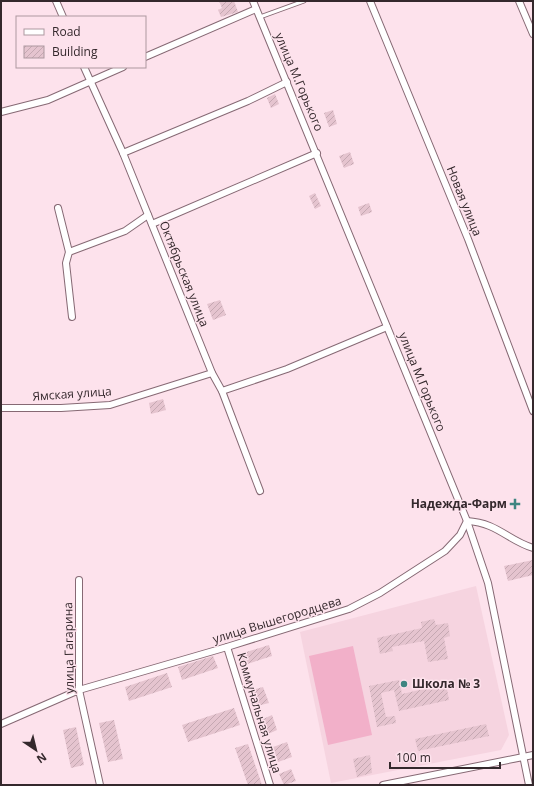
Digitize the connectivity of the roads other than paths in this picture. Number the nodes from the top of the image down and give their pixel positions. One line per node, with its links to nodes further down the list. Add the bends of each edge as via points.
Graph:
1 (56, 1): 7 (street)
2 (253, 1): 6 (street, улица М.Горького)
3 (304, 1): 8 (lane)
4 (370, 1): 26 (street, Новая улица, via 468,239)
5 (519, 1): 9 (street)
6 (256, 9): 8 (street, улица М.Горького); 10 (street)
7 (63, 16)
8 (260, 17): 14 (street, улица М.Горького)
9 (533, 34)
10 (146, 57)
11 (84, 68): 13 (street, Октябрьская улица)
12 (121, 68): 13 (street)
13 (90, 81): 15 (street, via 48,100); 16 (street, Октябрьская улица)
14 (287, 82): 16 (street, via 248,102); 17 (street, улица М.Горького)
15 (1, 112)
16 (123, 153): 19 (street, Октябрьская улица)
17 (317, 153): 20 (street); 23 (street, улица М.Горького)
18 (58, 208): 21 (street)
19 (148, 215): 20 (street, Октябрьская улица); 21 (street, via 125,231)
20 (152, 224): 24 (street, Октябрьская улица)
21 (69, 252): 22 (street, via 66,263)
22 (72, 317)
23 (387, 327): 25 (street, via 287,370); 30 (street, улица М.Горького)
24 (212, 373): 25 (street, Октябрьская улица); 27 (street, Ямская улица, via 110,405)
25 (222, 392): 29 (street, Октябрьская улица)
26 (531, 401): 28 (street, Новая улица)
27 (1, 408)
28 (533, 411)
29 (260, 492)
30 (468, 521): 31 (street, via 482,522); 33 (street, улица Вышегородцева, via 460,535 445,551 368,600 327,617); 37 (street, улица М.Горького, via 488,583)
31 (533, 548)
32 (80, 580): 34 (street, улица Гагарина)
33 (227, 647): 34 (street, улица Вышегородцева); 39 (street, Коммунальная улица)
34 (79, 690): 35 (street, улица Вышегородцева); 38 (street, улица Гагарина)
35 (1, 724)
36 (533, 756): 37 (street)
37 (523, 757): 40 (street); 41 (street, улица М.Горького)
38 (100, 785)
39 (270, 785)
40 (383, 785)
41 (529, 785)

